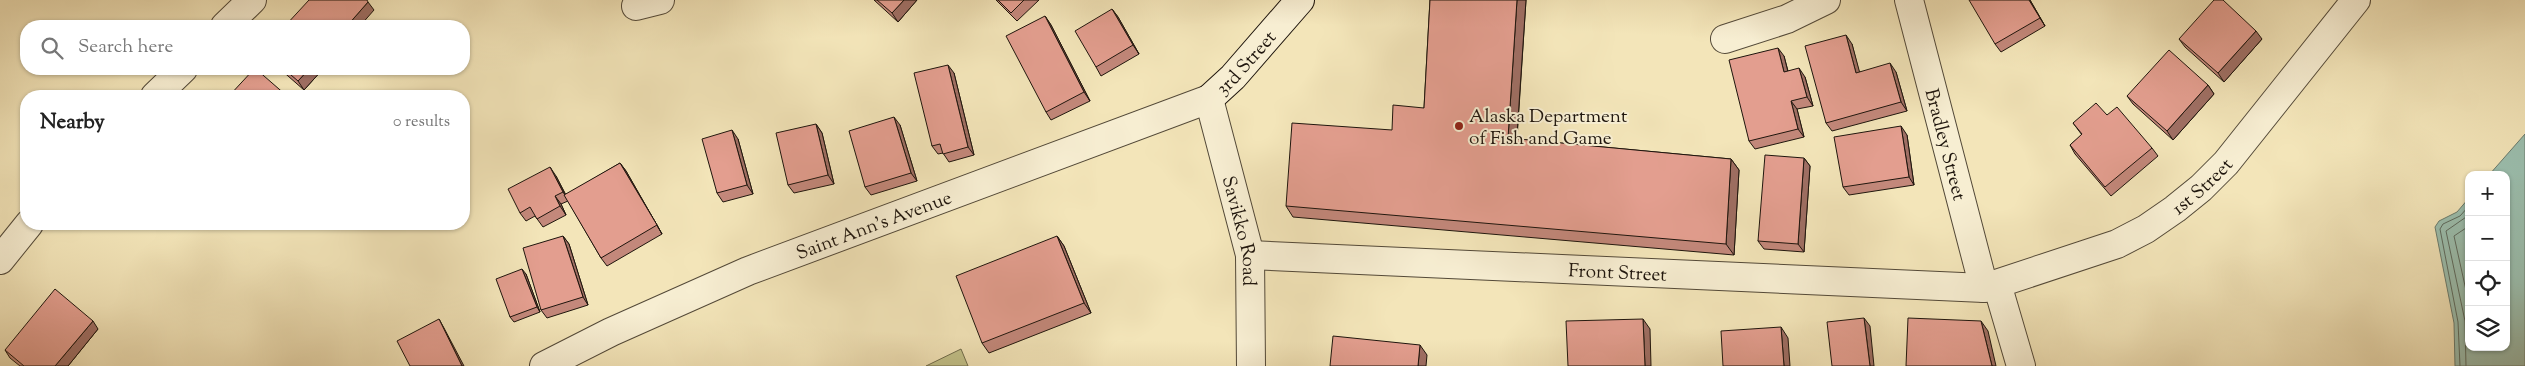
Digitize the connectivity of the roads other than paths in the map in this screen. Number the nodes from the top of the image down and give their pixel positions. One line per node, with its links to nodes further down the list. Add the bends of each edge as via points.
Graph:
1 (252, 0): 6 (street)
2 (1300, 0): 10 (street, 3rd Street)
3 (1826, 0): 7 (street, via 1787,19)
4 (1909, 0): 14 (street, Bradley Street)
5 (2347, 3): 14 (street, 1st Street, via 2226,163 2175,209 2117,244)
6 (231, 20)
7 (1725, 40)
8 (177, 75): 9 (street)
9 (161, 90)
10 (1210, 99): 12 (street, Savikko Road); 15 (street, Saint Ann's Avenue, via 748,271 611,332)
11 (24, 230): 13 (street)
12 (1250, 255): 14 (street, Front Street); 16 (street, Savikko Road)
13 (0, 260)
14 (1991, 286): 17 (street, Bradley Street)
15 (544, 366)
16 (1251, 366)
17 (2021, 366)

